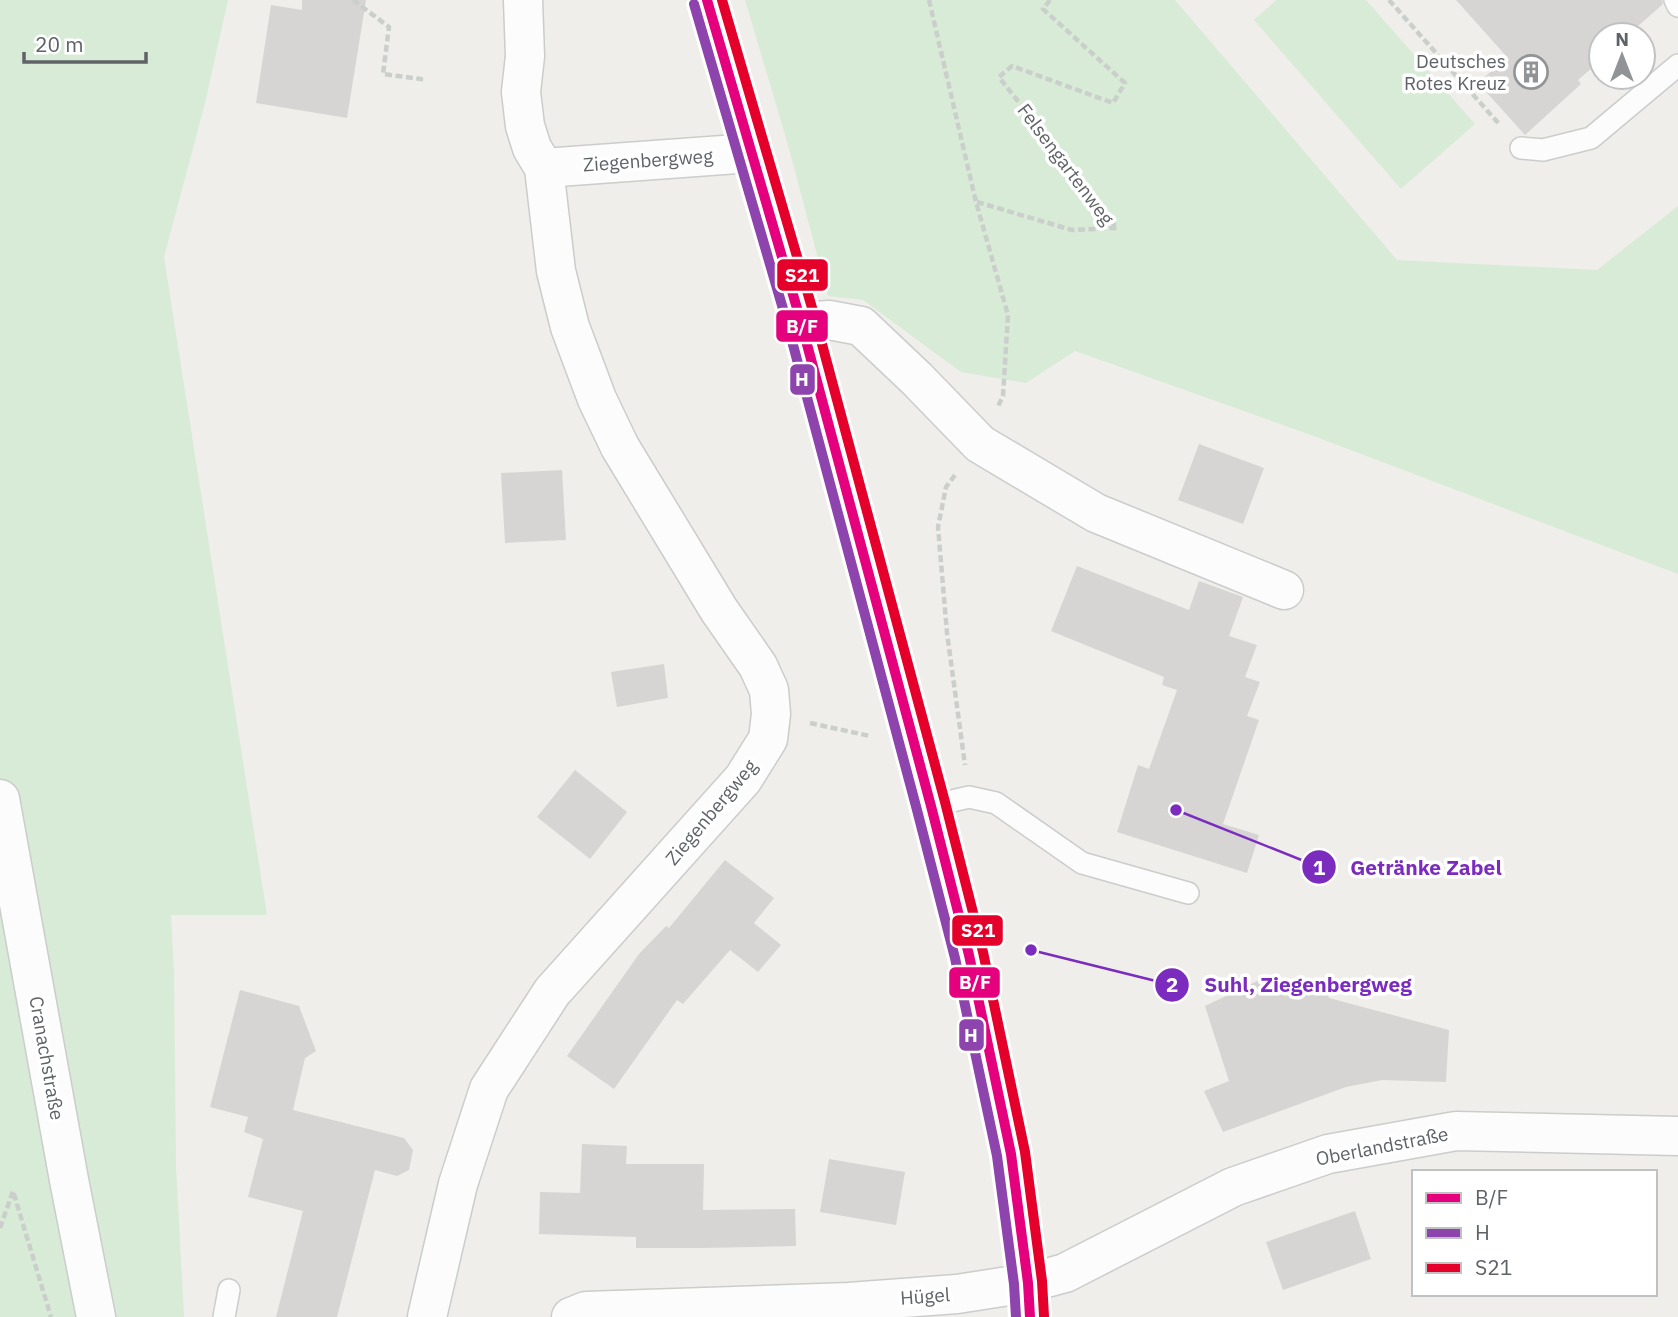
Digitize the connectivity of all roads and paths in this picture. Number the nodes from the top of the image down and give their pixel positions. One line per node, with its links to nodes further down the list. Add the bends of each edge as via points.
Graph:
1 (353, 0): 10 (path, via 388,27 383,74 421,79)
2 (523, 0): 13 (street, Ziegenbergweg, via 525,126)
3 (707, 0): 12 (street)
4 (929, 0): 14 (path)
5 (1050, 0): 14 (path, Felsengartenweg, via 1043,9 1125,83 1113,103 1012,66 999,77 1118,228 1072,230)
6 (1389, 0): 11 (path)
7 (1675, 0): 8 (lane)
8 (1678, 6)
9 (1678, 65): 11 (lane, via 1591,138 1544,150)
10 (420, 84)
11 (1521, 148)
12 (751, 153): 13 (street, Ziegenbergweg); 15 (street)
13 (544, 168): 18 (street, Ziegenbergweg, via 556,271 570,327 597,399 693,570 758,666 769,691)
14 (976, 202): 16 (path, via 1008,315 1003,397)
15 (802, 323): 16 (street, via 829,320 861,326); 19 (street)
16 (980, 444): 17 (street, via 1096,513); 20 (path, via 946,487 938,527)
17 (1284, 590)
18 (771, 715): 19 (path); 31 (street, Ziegenbergweg, via 768,739 743,779 552,992 489,1089 458,1184)
19 (914, 745): 22 (street)
20 (969, 797): 22 (lane); 23 (lane, via 996,803 1082,863)
21 (0, 799): 29 (street, Cranachstraße)
22 (931, 806): 27 (street, via 969,955 1011,1154)
23 (1188, 893)
24 (1678, 1136): 27 (street, Oberlandstraße, via 1456,1131 1328,1154 1233,1187 1065,1273)
25 (0, 1228): 28 (path, via 13,1191)
26 (229, 1290): 30 (lane)
27 (1029, 1300): 32 (street, Hügel, via 957,1294 586,1311)
28 (51, 1317)
29 (96, 1317)
30 (224, 1317)
31 (426, 1317)
32 (571, 1317)

